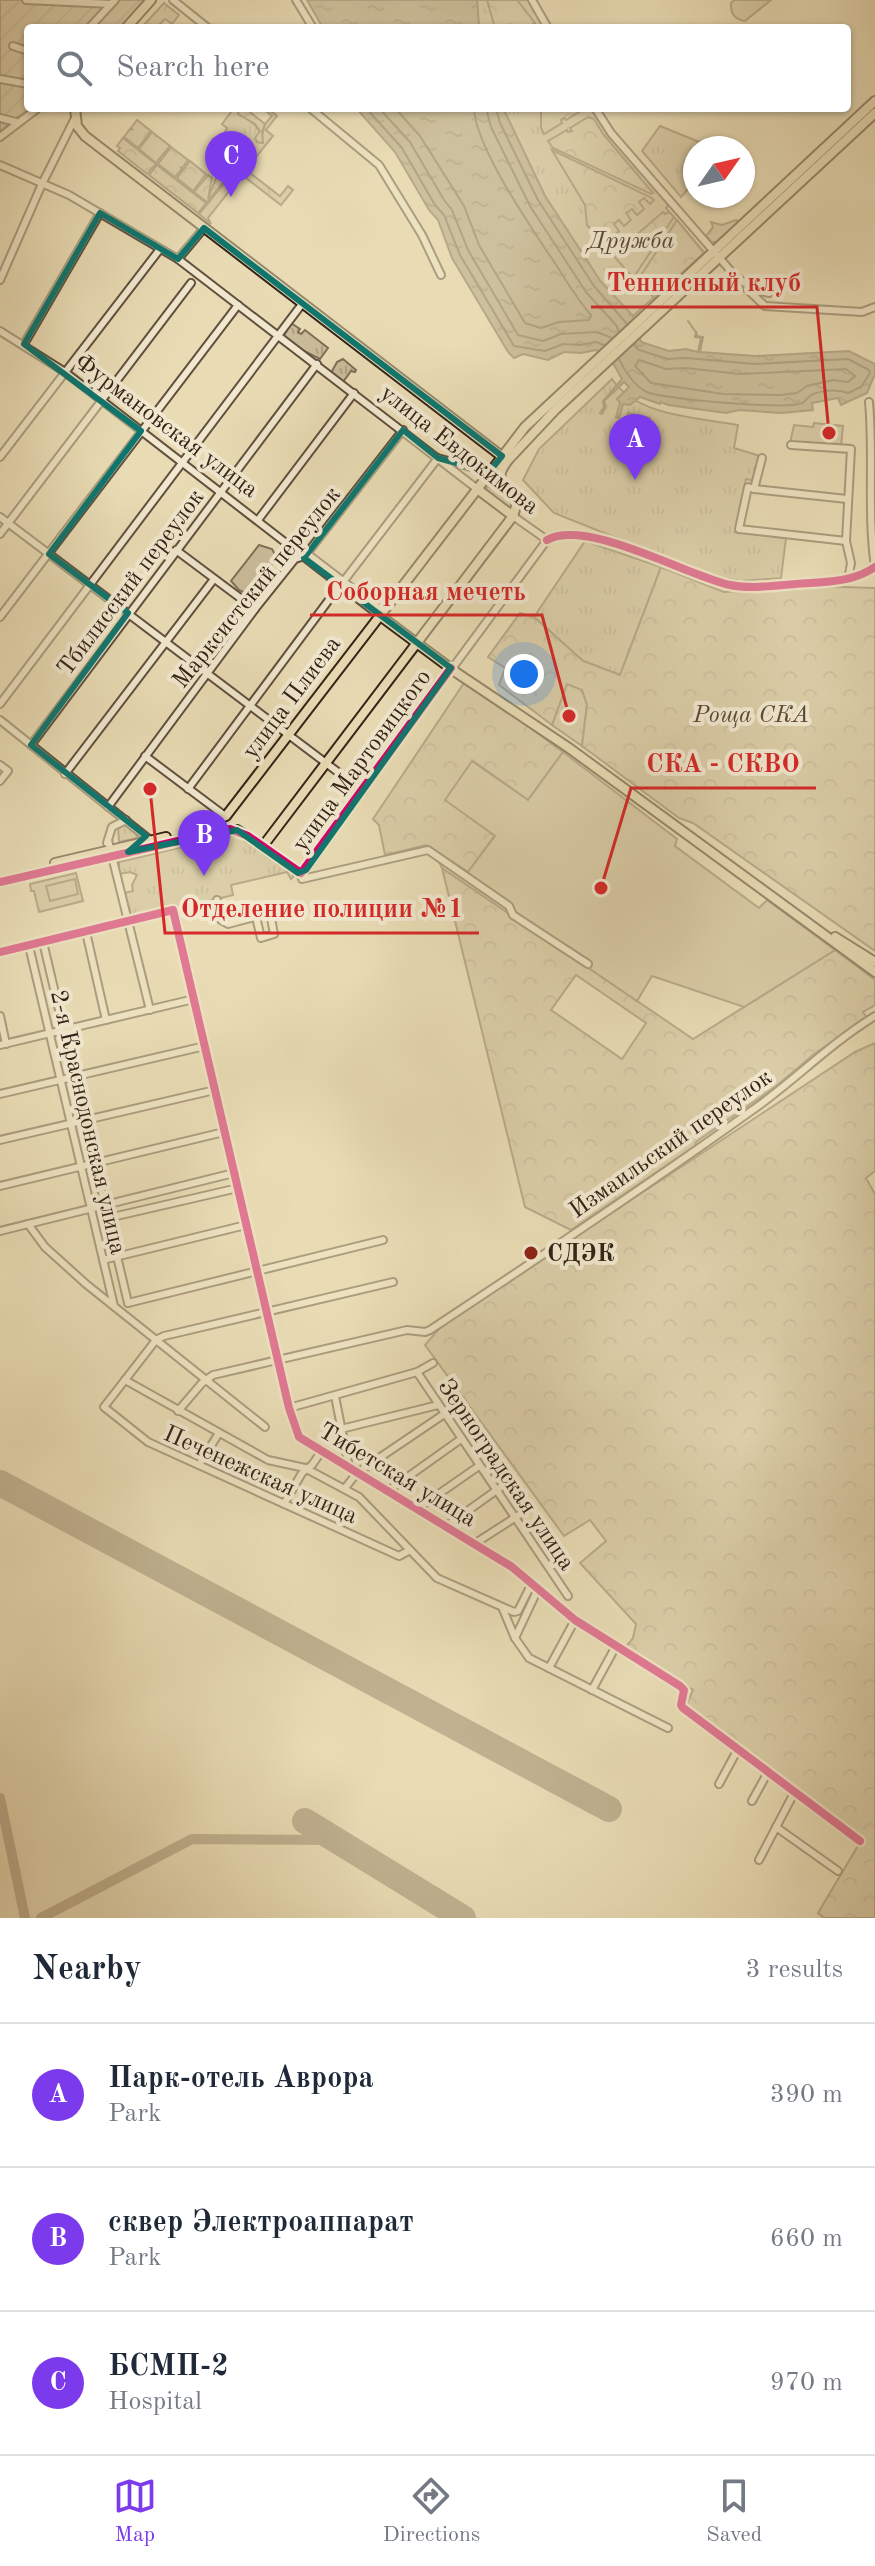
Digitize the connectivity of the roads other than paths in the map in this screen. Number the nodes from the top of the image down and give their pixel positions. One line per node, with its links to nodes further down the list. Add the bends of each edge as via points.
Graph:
1 (26, 0): 6 (street)
2 (151, 0): 8 (main road)
3 (173, 0): 9 (street)
4 (296, 0): 10 (street)
5 (532, 0): 11 (street)
6 (113, 2): 7 (street)
7 (93, 24)
8 (130, 24)
9 (203, 24)
10 (311, 24)
11 (546, 24)
12 (13, 46): 13 (street)
13 (24, 50)
14 (0, 79): 15 (street)
15 (24, 83)
16 (875, 101): 30 (main road)
17 (32, 112): 23 (street)
18 (319, 112): 33 (street, via 379,165)
19 (598, 112): 30 (street)
20 (75, 113): 26 (street); 28 (main road, улица Евдокимова, via 85,136)
21 (875, 113): 30 (main road)
22 (0, 118): 23 (street)
23 (17, 122): 24 (street)
24 (0, 137)
25 (0, 165): 26 (street, улица Евдокимова)
26 (42, 184): 27 (street, улица Евдокимова); 34 (street)
27 (100, 213): 29 (street, улица Евдокимова); 44 (street)
28 (204, 228): 31 (street); 39 (main road, улица Евдокимова)
29 (160, 249): 31 (street, улица Евдокимова); 46 (street)
30 (716, 255): 36 (street); 56 (main road, улица Плиева)
31 (178, 259): 32 (street, улица Евдокимова)
32 (189, 268): 35 (street, улица Евдокимова); 37 (street)
33 (441, 275)
34 (0, 280)
35 (205, 280): 37 (street); 40 (street, улица Евдокимова)
36 (739, 280): 38 (street); 41 (street, via 765,306 862,312)
37 (191, 283): 48 (street)
38 (769, 293)
39 (302, 304): 43 (street); 56 (main road, улица Евдокимова)
40 (238, 305): 43 (street, улица Евдокимова); 51 (street)
41 (875, 307)
42 (1, 333): 44 (street, Фурмановская улица)
43 (278, 335): 45 (street, улица Евдокимова); 57 (street)
44 (24, 344): 46 (street, Фурмановская улица)
45 (317, 364): 47 (street, улица Евдокимова); 62 (street, Тбилисский переулок)
46 (65, 372): 48 (street, Фурмановская улица); 53 (street)
47 (354, 393): 50 (street, улица Евдокимова); 66 (street)
48 (101, 400): 51 (street, Фурмановская улица); 67 (street)
49 (869, 402): 75 (street, via 875,567)
50 (403, 430): 54 (street, улица Евдокимова); 73 (street, Марксистский переулок)
51 (141, 431): 57 (street, Фурмановская улица); 72 (street)
52 (791, 445): 63 (street, via 851,449)
53 (0, 457)
54 (438, 458): 58 (street); 60 (street, улица Евдокимова); 76 (street)
55 (762, 458): 61 (street)
56 (505, 459): 58 (main road, улица Плиева); 59 (main road)
57 (182, 462): 62 (street, Фурмановская улица); 77 (street)
58 (489, 472): 60 (main road, улица Плиева)
59 (503, 486): 60 (main road, via 492,482); 64 (main road, via 518,500)
60 (477, 487): 64 (main road, улица Евдокимова); 80 (main road, улица Плиева)
61 (754, 489): 63 (street); 70 (street, via 748,487 739,529)
62 (220, 491): 66 (street, Фурмановская улица); 71 (street, Тбилисский переулок)
63 (847, 499): 70 (street)
64 (513, 516): 69 (street, улица Евдокимова); 83 (main road)
65 (0, 517): 67 (street)
66 (258, 520): 73 (street, Фурмановская улица)
67 (8, 523): 68 (street); 72 (street)
68 (0, 534)
69 (547, 540): 75 (street, улица Евдокимова, via 562,535 597,538 734,586); 84 (street, улица Мартовицкого)
70 (846, 541): 75 (street)
71 (176, 550): 74 (street); 79 (street, Тбилисский переулок)
72 (49, 554): 77 (street); 81 (street)
73 (305, 556): 76 (street, Фурмановская улица); 78 (street, Марксистский переулок, via 295,559)
74 (214, 579): 78 (street); 82 (street)
75 (848, 580)
76 (342, 583): 80 (street, Фурмановская улица); 87 (street)
77 (90, 585): 79 (street); 86 (street)
78 (255, 609): 85 (street, Марксистский переулок)
79 (128, 613): 82 (street); 90 (street, Тбилисский переулок)
80 (381, 613): 83 (main road, Фурмановская улица); 89 (main road, улица Плиева)
81 (0, 617)
82 (166, 642): 85 (street); 94 (street)
83 (419, 642): 84 (main road, Фурмановская улица); 92 (main road)
84 (453, 666): 97 (street, улица Мартовицкого); 114 (main road, Фурмановская улица, via 577,748)
85 (207, 674): 87 (street); 91 (street, Марксистский переулок)
86 (0, 704)
87 (250, 706): 89 (street); 96 (street)
88 (0, 720): 90 (street)
89 (288, 735): 92 (street); 99 (main road, улица Плиева)
90 (31, 745): 94 (street)
91 (145, 756): 96 (street); 98 (street, Марксистский переулок)
92 (327, 764): 97 (street); 105 (main road)
93 (0, 765): 95 (street, via 8,771)
94 (65, 774): 98 (street)
95 (0, 781)
96 (188, 789): 99 (street)
97 (363, 791): 107 (street, улица Мартовицкого)
98 (108, 807): 100 (street); 101 (street)
99 (226, 816): 103 (main road)
100 (126, 820): 101 (street); 102 (street)
101 (112, 827): 106 (street)
102 (137, 829): 103 (street); 104 (street)
103 (151, 841): 104 (main road)
104 (135, 845): 106 (main road)
105 (263, 846): 106 (main road, via 237,830); 107 (street)
106 (114, 850): 108 (main road); 111 (street)
107 (301, 873): 118 (street, via 302,879 428,850)
108 (0, 879)
109 (217, 900): 110 (street, via 221,920 228,924)
110 (256, 917)
111 (128, 922): 112 (street); 120 (street, Тибетская улица, via 173,910); 121 (street)
112 (86, 932): 113 (street); 124 (street)
113 (43, 942): 115 (street); 125 (street)
114 (839, 943): 117 (main road); 119 (main road)
115 (29, 946): 116 (street); 126 (street, 2-я Краснодонская улица)
116 (0, 952)
117 (875, 962)
118 (588, 964)
119 (875, 972)
120 (194, 999): 121 (street); 128 (street, Тибетская улица)
121 (150, 1010): 124 (street)
122 (0, 1016): 127 (street)
123 (875, 1016): 157 (street, Измаильский переулок, via 701,1147 430,1330 407,1330)
124 (106, 1020): 125 (street)
125 (64, 1030): 126 (street); 129 (street)
126 (50, 1034): 127 (street); 130 (street, 2-я Краснодонская улица)
127 (3, 1044)
128 (205, 1046): 129 (street); 131 (street, Тибетская улица)
129 (75, 1077): 130 (street); 133 (street)
130 (61, 1080): 132 (street); 134 (street, 2-я Краснодонская улица)
131 (215, 1090): 133 (street); 135 (street, Тибетская улица)
132 (0, 1094)
133 (85, 1120): 134 (street); 137 (street)
134 (71, 1123): 136 (street); 138 (street, 2-я Краснодонская улица)
135 (224, 1132): 137 (street); 139 (street, Тибетская улица)
136 (0, 1140)
137 (95, 1163): 138 (street); 142 (street)
138 (81, 1166): 140 (street); 143 (street, 2-я Краснодонская улица)
139 (234, 1173): 141 (street, Тибетская улица); 142 (street)
140 (0, 1186)
141 (238, 1188): 144 (street); 146 (street, Тибетская улица)
142 (104, 1204): 143 (street); 144 (street)
143 (91, 1208): 145 (street); 150 (street, 2-я Краснодонская улица)
144 (108, 1218): 149 (street)
145 (28, 1224): 147 (street); 154 (street, 2-я Краснодонская улица, via 45,1247)
146 (246, 1225): 149 (street); 151 (street, Тибетская улица)
147 (0, 1231)
148 (383, 1240): 151 (street)
149 (117, 1256): 150 (street); 153 (street)
150 (103, 1260): 154 (street, 2-я Краснодонская улица)
151 (256, 1269): 153 (street); 155 (street, Тибетская улица)
152 (393, 1282): 155 (street)
153 (128, 1303): 154 (street)
154 (117, 1308): 156 (street, 2-я Краснодонская улица)
155 (266, 1312): 156 (street); 157 (street, Тибетская улица)
156 (156, 1340): 160 (street, 2-я Краснодонская улица); 161 (street)
157 (278, 1361): 160 (street, Измаильский переулок); 165 (street, Тибетская улица)
158 (433, 1363): 159 (street)
159 (417, 1372): 162 (street); 164 (street, Зерноградская улица)
160 (206, 1379): 166 (street); 168 (street, 2-я Краснодонская улица)
161 (125, 1380): 166 (street); 173 (street, Печенежская улица, via 104,1407 148,1442)
162 (335, 1396): 165 (street); 169 (street)
163 (462, 1402): 167 (street)
164 (438, 1405): 167 (street, Зерноградская улица); 169 (street)
165 (289, 1408): 172 (street, Тибетская улица, via 299,1437)
166 (178, 1411): 170 (street)
167 (444, 1413): 171 (street, Зерноградская улица); 177 (street)
168 (265, 1427)
169 (341, 1429): 176 (street)
170 (219, 1433): 173 (street); 175 (street, via 268,1460)
171 (461, 1439): 174 (street, Зерноградская улица); 180 (street)
172 (321, 1452): 175 (street); 176 (street, Тибетская улица)
173 (199, 1465): 182 (street, Печенежская улица)
174 (479, 1466): 181 (street, Зерноградская улица); 184 (street)
175 (305, 1468): 179 (street); 182 (street)
176 (349, 1468): 177 (street, Тибетская улица)
177 (357, 1473): 179 (street); 180 (street, Тибетская улица)
178 (508, 1482): 181 (street)
179 (345, 1488): 188 (street)
180 (388, 1491): 184 (street, Тибетская улица)
181 (496, 1491): 185 (street, Зерноградская улица); 186 (street)
182 (284, 1504): 188 (street, Печенежская улица, via 399,1556)
183 (530, 1508): 185 (street)
184 (417, 1509): 186 (street, Тибетская улица)
185 (513, 1517): 187 (street); 191 (street, Зерноградская улица)
186 (445, 1527): 187 (street, Тибетская улица)
187 (474, 1544): 189 (street, Тибетская улица)
188 (410, 1550): 192 (street, via 437,1578)
189 (532, 1583): 190 (street, Тибетская улица); 192 (street, via 518,1611)
190 (538, 1589): 193 (street, Тибетская улица); 194 (street)
191 (568, 1596)
192 (502, 1607): 194 (street)
193 (575, 1620): 195 (street, Тибетская улица); 196 (street)
194 (515, 1638): 196 (street, via 529,1658)
195 (616, 1646): 197 (street); 199 (street, Тибетская улица, via 680,1686 683,1708)
196 (549, 1668): 197 (street)
197 (592, 1690): 198 (street)
198 (668, 1728)
199 (738, 1749): 200 (street, Тибетская улица); 201 (street)
200 (768, 1772): 202 (street, Тибетская улица); 203 (street)
201 (719, 1784)
202 (794, 1793): 204 (street); 205 (street, Тибетская улица)
203 (752, 1801)
204 (776, 1827): 206 (street); 207 (street)
205 (860, 1841)
206 (759, 1860)
207 (838, 1871)

